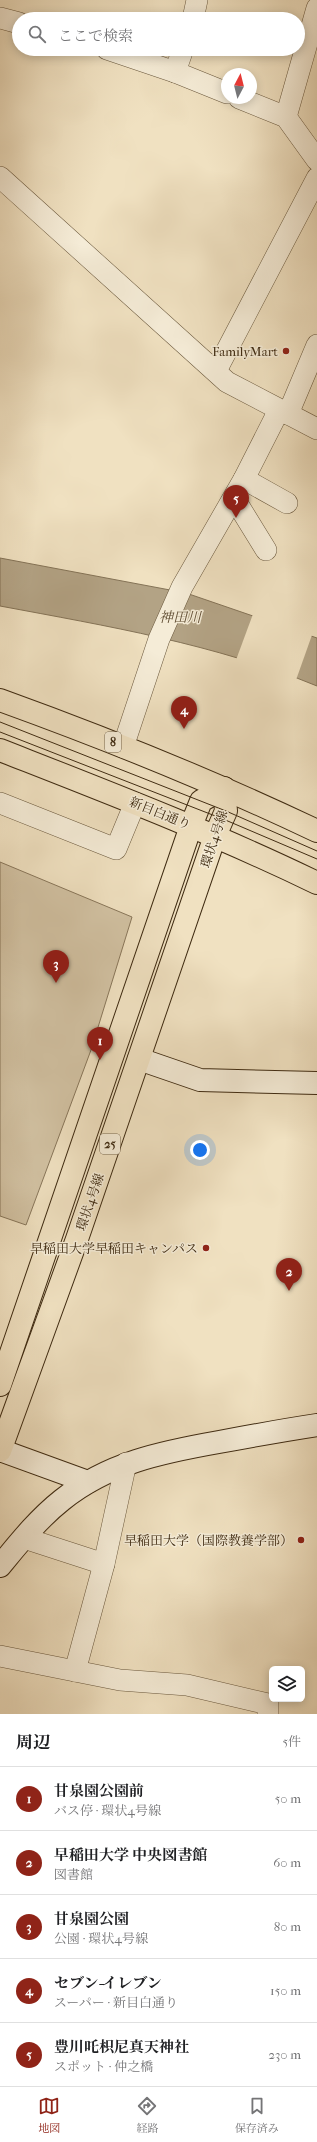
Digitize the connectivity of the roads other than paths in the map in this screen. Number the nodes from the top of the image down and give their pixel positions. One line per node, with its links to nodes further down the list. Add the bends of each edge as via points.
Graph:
1 (197, 0): 3 (street)
2 (317, 8): 6 (street)
3 (194, 12)
4 (0, 18): 5 (street)
5 (12, 21)
6 (305, 50)
7 (128, 56): 10 (street)
8 (181, 56): 10 (street)
9 (303, 56): 13 (street)
10 (175, 72): 11 (street)
11 (221, 91)
12 (254, 104): 13 (street)
13 (286, 117): 14 (street)
14 (317, 160)
15 (317, 178): 18 (street)
16 (2, 183): 18 (street)
17 (317, 345): 19 (street)
18 (216, 371): 19 (street, via 227,382)
19 (284, 412): 20 (street); 21 (street)
20 (317, 429)
21 (244, 479): 22 (street); 23 (street)
22 (234, 498): 24 (street); 26 (street, via 182,588 159,639)
23 (287, 503)
24 (266, 550)
25 (0, 700): 26 (main road, 8)
26 (123, 747): 28 (main road, 8)
27 (0, 750): 30 (main road, 新目白通り)
28 (224, 788): 31 (main road, 環状4号線 / 25, via 201,801); 32 (main road, 8); 33 (main road, 環状4号線 / 25, via 226,811)
29 (0, 803): 30 (street, via 116,849)
30 (135, 803): 31 (main road, 新目白通り)
31 (191, 826): 33 (main road, 新目白通り); 37 (main road, 環状4号線 / 25)
32 (317, 831)
33 (215, 836): 34 (main road, 新目白通り); 35 (main road, 環状4号線 / 25)
34 (317, 883)
35 (139, 1059): 36 (street, via 207,1080); 39 (main road, 環状4号線 / 25)
36 (317, 1082)
37 (0, 1386)
38 (317, 1425): 40 (street, via 170,1451)
39 (0, 1451): 41 (street)
40 (126, 1463): 41 (street); 43 (street)
41 (88, 1482): 42 (street, via 53,1508)
42 (24, 1538): 43 (street); 44 (street)
43 (104, 1564): 46 (street)
44 (0, 1566)
45 (0, 1656): 46 (street)
46 (75, 1671): 47 (street, via 120,1680 187,1685 268,1704)
47 (268, 1714)

